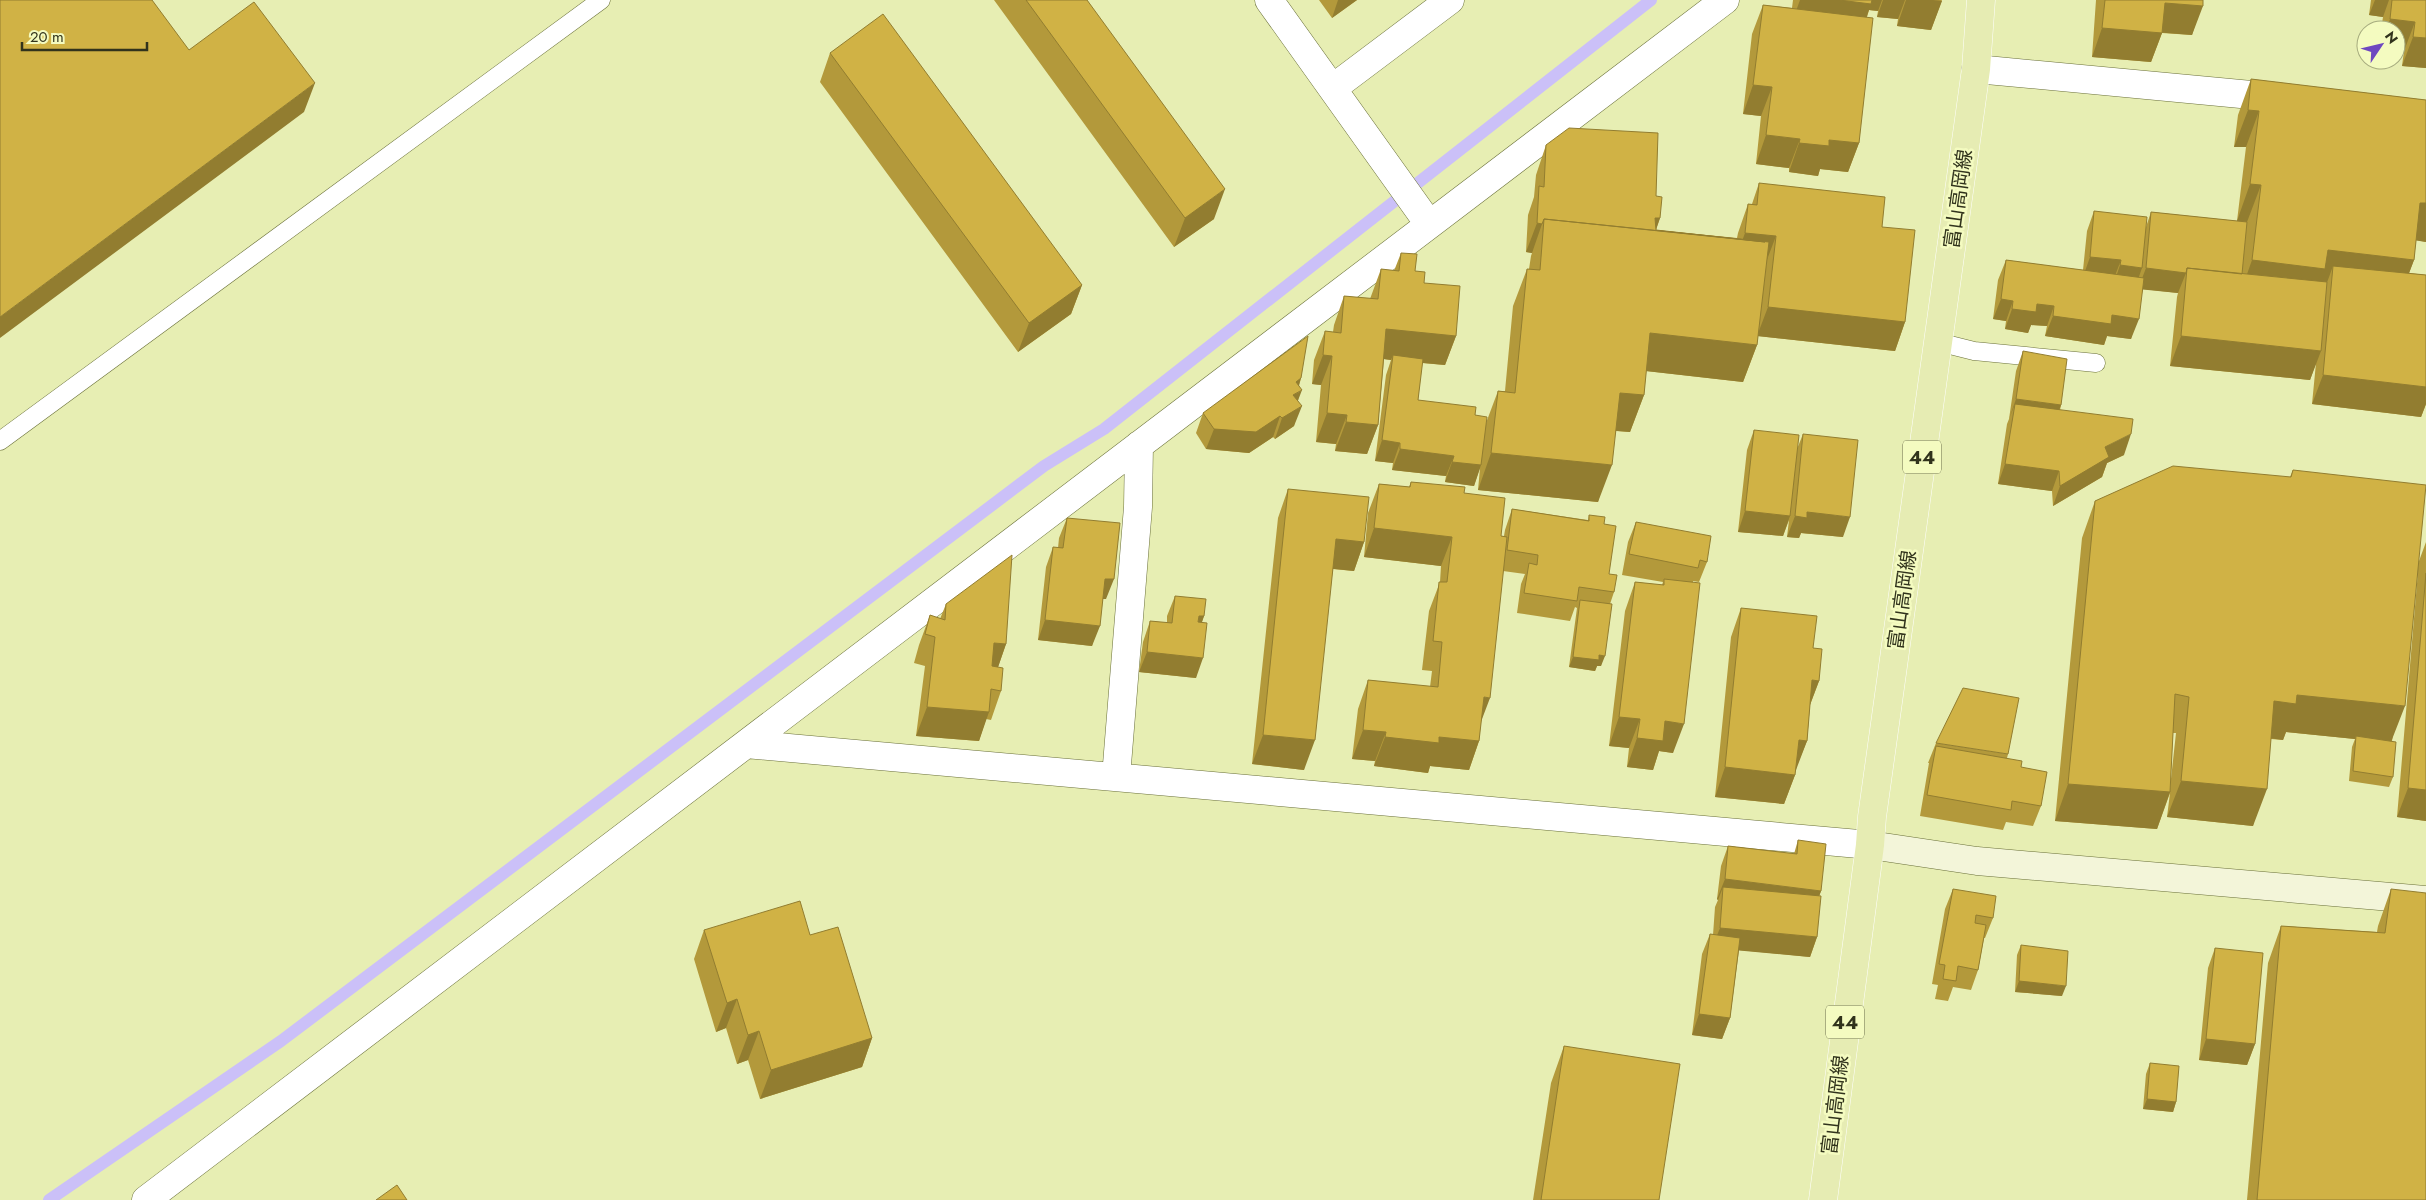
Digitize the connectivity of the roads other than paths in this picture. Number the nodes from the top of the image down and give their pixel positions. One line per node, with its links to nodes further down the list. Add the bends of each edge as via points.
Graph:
1 (601, 0): 12 (lane)
2 (1268, 0): 7 (street)
3 (1450, 0): 7 (street)
4 (1725, 0): 9 (street)
5 (1981, 0): 6 (main road, 富山高岡線 / 44)
6 (1976, 69): 8 (street); 10 (main road, 富山高岡線 / 44)
7 (1333, 88): 9 (street)
8 (2309, 100)
9 (1430, 224): 13 (street)
10 (1938, 342): 11 (lane, via 1974,351); 16 (main road, 富山高岡線 / 44)
11 (2096, 363)
12 (0, 441)
13 (1139, 445): 14 (street); 15 (street, via 1138,507)
14 (746, 744): 15 (street); 18 (street)
15 (1116, 778): 16 (street)
16 (1870, 845): 17 (street, via 1977,861); 19 (main road, 富山高岡線 / 44)
17 (2426, 900)
18 (146, 1200)
19 (1823, 1200)

